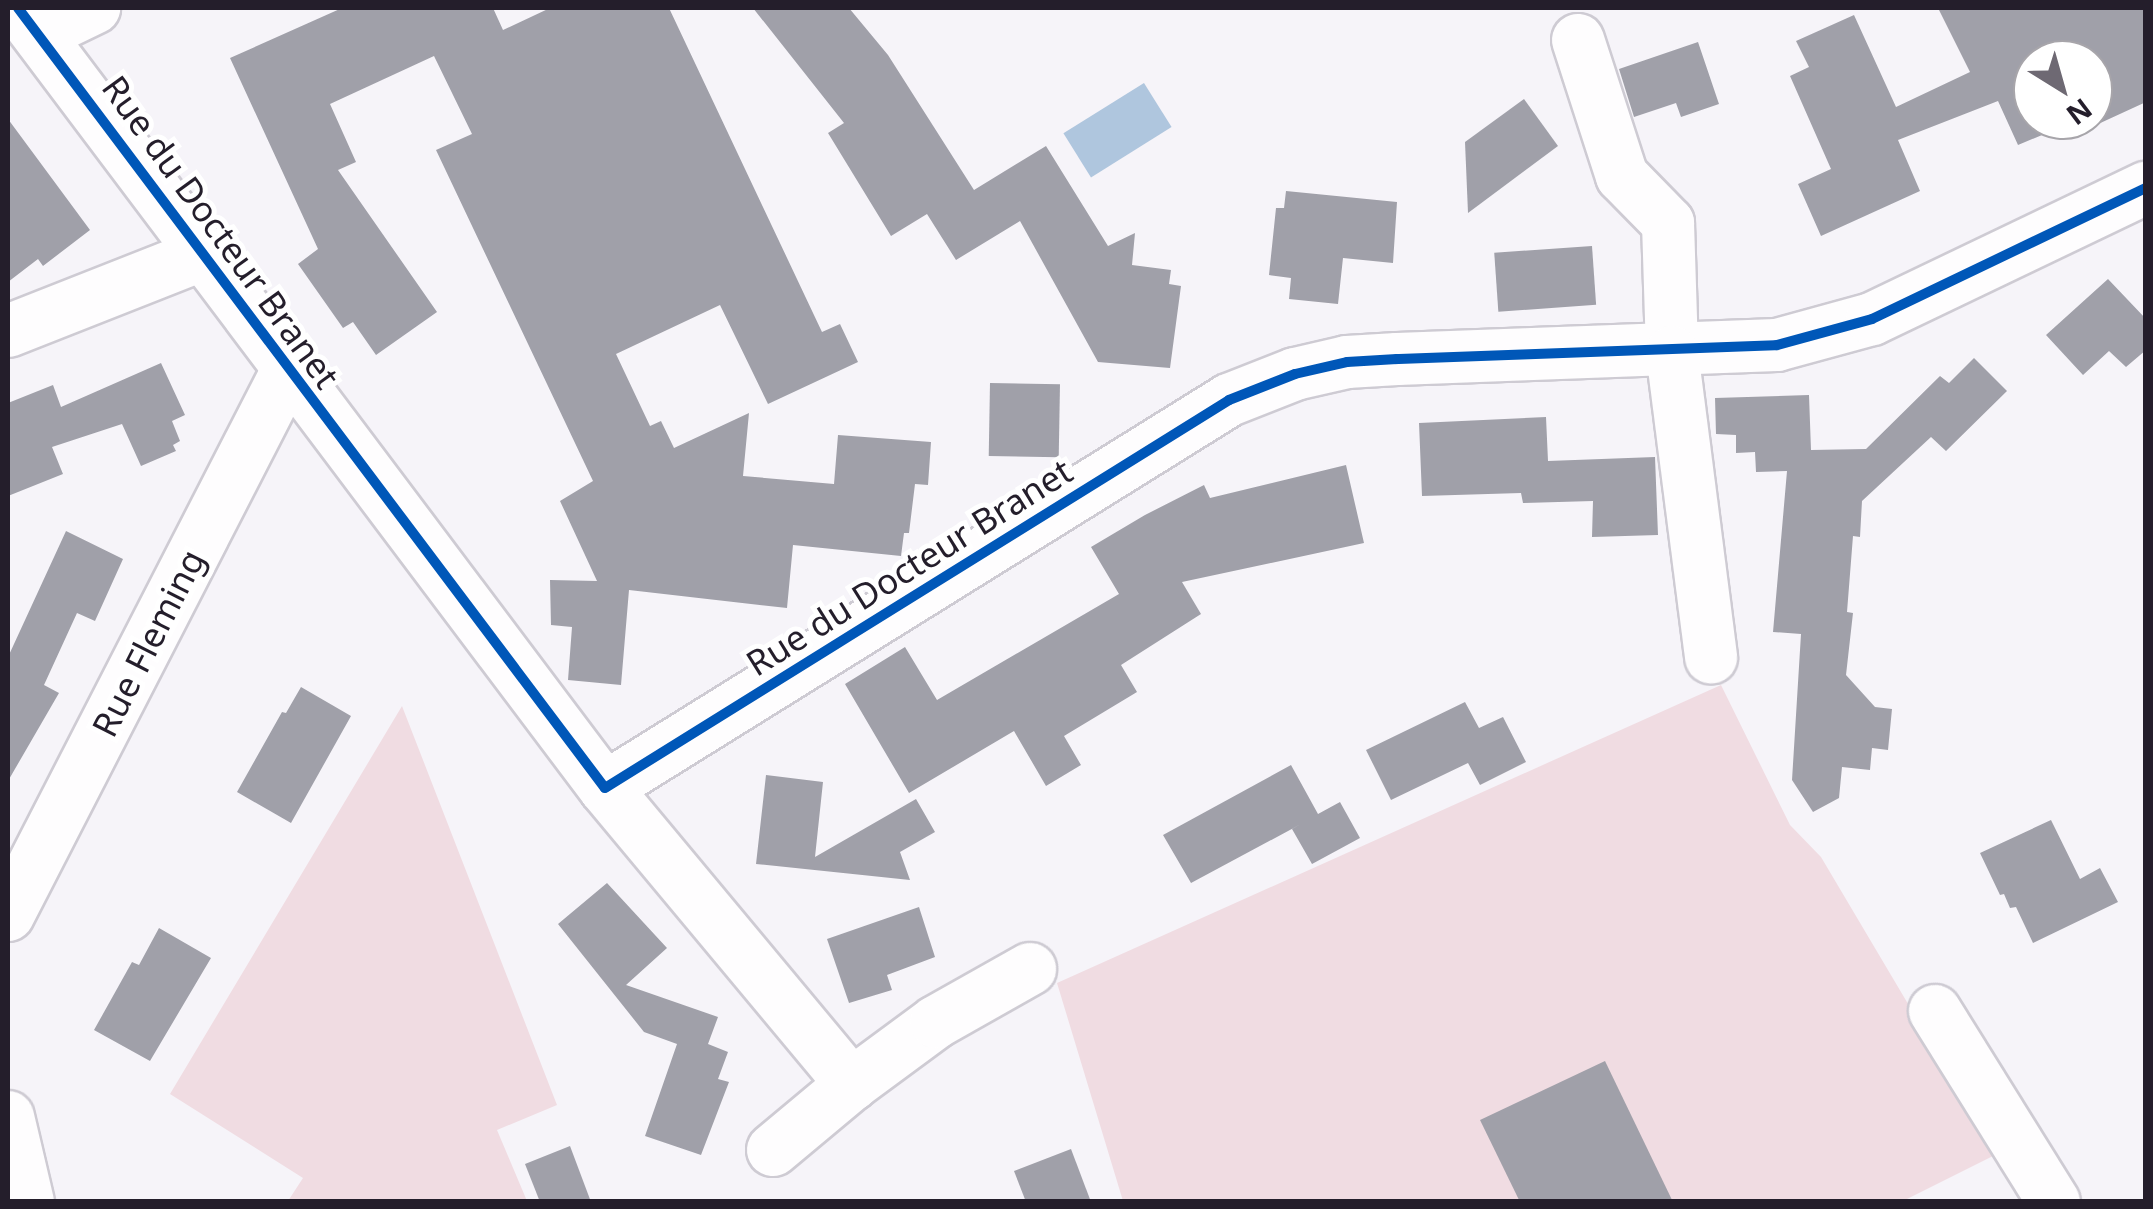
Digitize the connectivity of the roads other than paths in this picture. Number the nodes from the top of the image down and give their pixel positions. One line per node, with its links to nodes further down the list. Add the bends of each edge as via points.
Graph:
1 (94, 8): 2 (street)
2 (30, 20): 5 (street, Rue du Docteur Branet)
3 (1578, 40): 7 (street, via 1622,176 1668,223)
4 (2146, 188): 7 (street, Rue du Docteur Branet, via 1872,319 1777,345)
5 (203, 254): 6 (street); 8 (street, Rue du Docteur Branet)
6 (8, 331)
7 (1672, 352): 9 (street); 10 (street, Rue du Docteur Branet, via 1347,362 1229,400)
8 (288, 370): 10 (street, Rue du Docteur Branet); 11 (street, Rue Fleming)
9 (1711, 658)
10 (605, 788): 14 (street)
11 (8, 915)
12 (1030, 969): 14 (street, via 936,1022)
13 (1936, 1012): 18 (street)
14 (852, 1084): 16 (street)
15 (8, 1117): 17 (street)
16 (773, 1150)
17 (28, 1202)
18 (2054, 1202)

